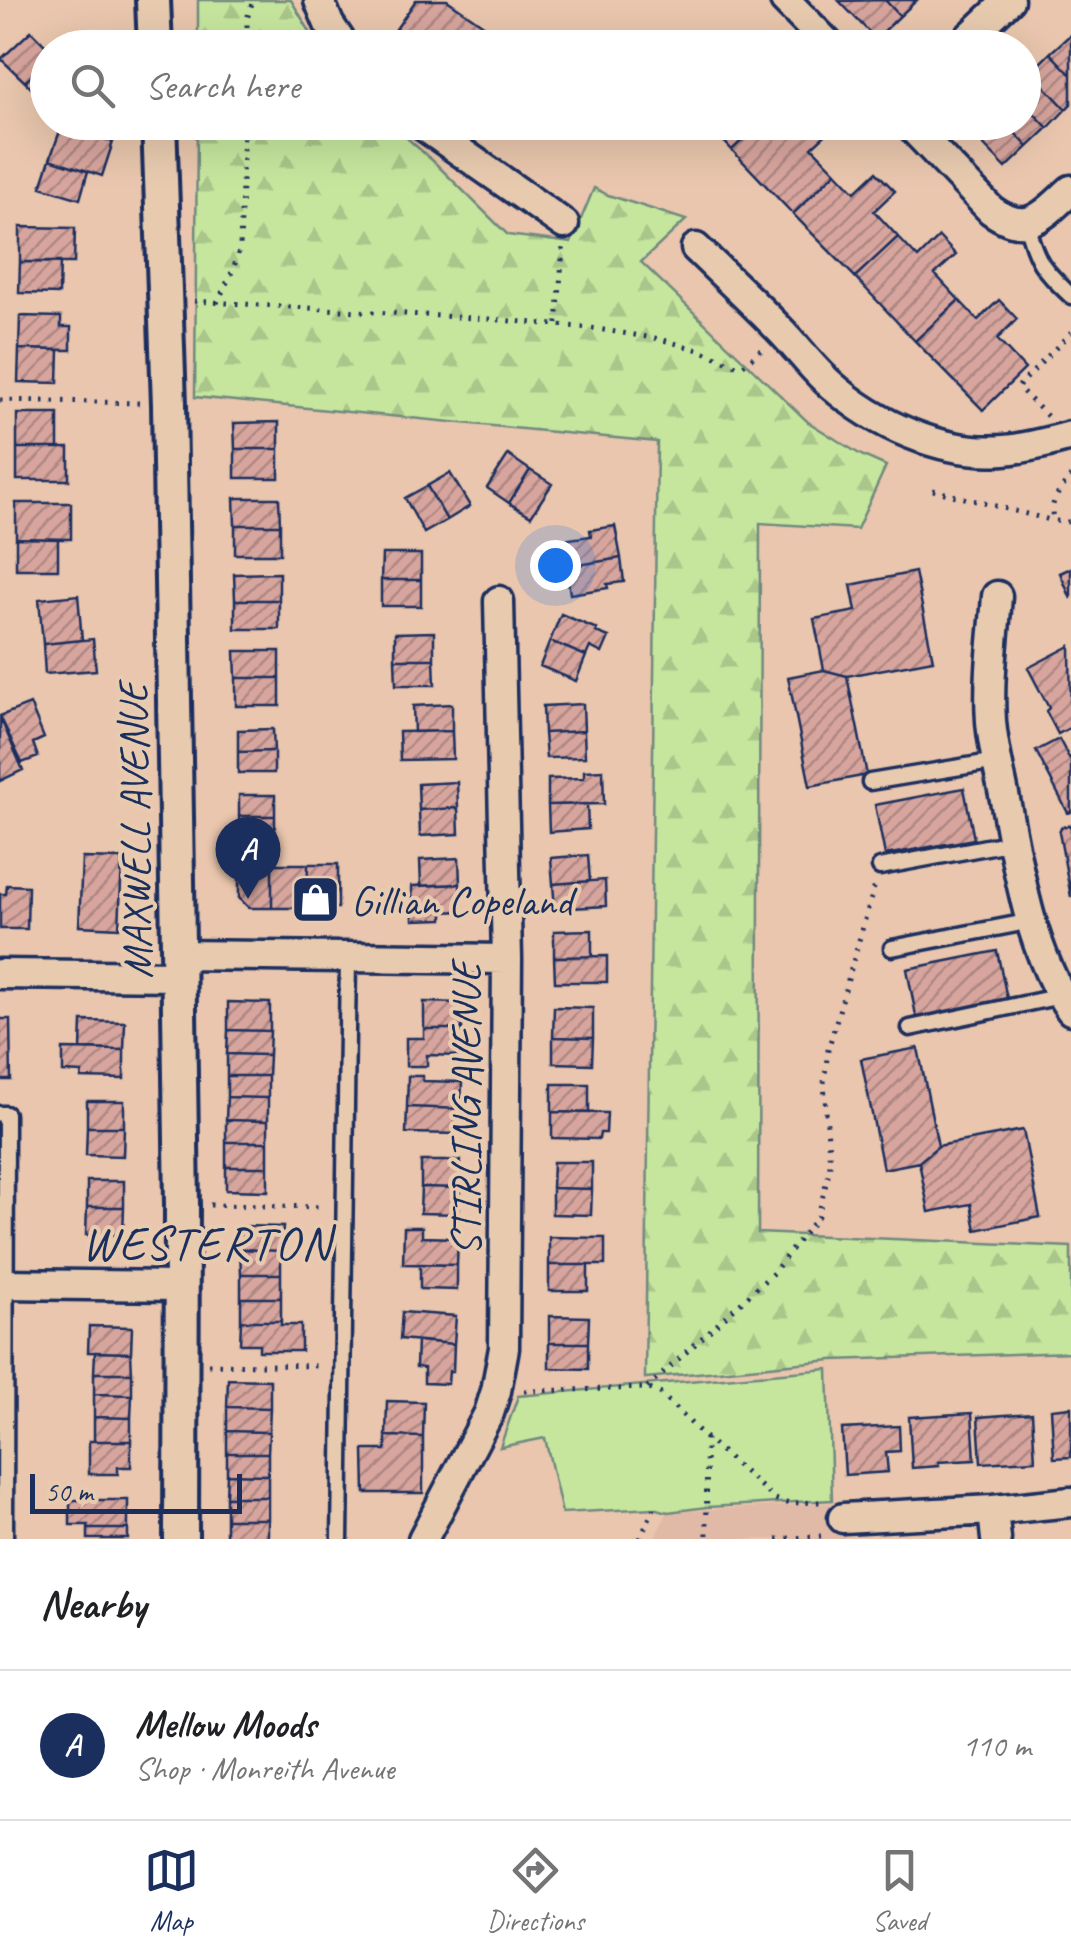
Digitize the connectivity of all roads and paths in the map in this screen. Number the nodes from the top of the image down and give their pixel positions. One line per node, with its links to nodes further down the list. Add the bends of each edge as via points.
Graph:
1 (153, 0): 6 (street)
2 (252, 0): 7 (path)
3 (319, 0): 8 (street)
4 (784, 0): 9 (street)
5 (1009, 0): 10 (street)
6 (155, 30)
7 (247, 30)
8 (333, 30)
9 (814, 30)
10 (977, 30)
11 (160, 140): 20 (street, MAXWELL AVENUE)
12 (243, 140): 21 (path, via 240,247)
13 (444, 140): 17 (street)
14 (925, 140): 16 (street, via 991,210 1004,220)
15 (1071, 190): 16 (street, via 1037,221)
16 (1026, 222): 19 (lane, via 1035,256)
17 (564, 224): 22 (path)
18 (696, 248): 23 (street)
19 (1071, 296)
20 (166, 299): 21 (path); 27 (street, MAXWELL AVENUE)
21 (217, 303): 22 (path)
22 (557, 324): 23 (path, via 660,339 742,368)
23 (782, 332): 28 (street, via 864,411 940,444 1001,450)
24 (1071, 332): 25 (path)
25 (1018, 387)
26 (0, 400): 27 (path)
27 (170, 404): 43 (street, MAXWELL AVENUE)
28 (1071, 436)
29 (1071, 476): 31 (path, via 1053,501)
30 (933, 490): 31 (path)
31 (1054, 521): 32 (path)
32 (1071, 522)
33 (997, 596): 35 (street, via 990,688)
34 (498, 601): 42 (street, STIRLING AVENUE)
35 (998, 761): 36 (lane); 37 (street)
36 (870, 782)
37 (1013, 842): 38 (lane); 39 (street)
38 (880, 867): 54 (path, via 828,1050 830,1167 818,1216 773,1273)
39 (1032, 921): 40 (lane); 45 (street)
40 (892, 948)
41 (348, 958): 42 (street); 43 (street); 49 (lane)
42 (507, 959): 65 (street, STIRLING AVENUE, via 504,1348 489,1413)
43 (178, 966): 44 (street); 48 (street, MAXWELL AVENUE)
44 (0, 974)
45 (1066, 1003): 46 (lane)
46 (910, 1028)
47 (0, 1114): 50 (lane, via 6,1114)
48 (182, 1205): 49 (path); 51 (street, MAXWELL AVENUE)
49 (344, 1207): 53 (lane)
50 (3, 1284): 51 (street); 56 (lane)
51 (180, 1286): 52 (street, MAXWELL AVENUE)
52 (180, 1363): 53 (path); 63 (street, MAXWELL AVENUE)
53 (342, 1366): 64 (lane)
54 (646, 1388): 55 (path); 57 (path, via 660,1393)
55 (534, 1391)
56 (3, 1433): 62 (lane)
57 (706, 1438): 61 (path, via 775,1499 835,1502); 67 (path)
58 (1071, 1502): 60 (street)
59 (654, 1508): 66 (path)
60 (993, 1510): 61 (street); 69 (street)
61 (843, 1518): 68 (path, via 835,1535)
62 (5, 1539)
63 (181, 1539)
64 (340, 1539)
65 (423, 1539)
66 (640, 1539)
67 (708, 1539)
68 (777, 1539)
69 (996, 1539)

